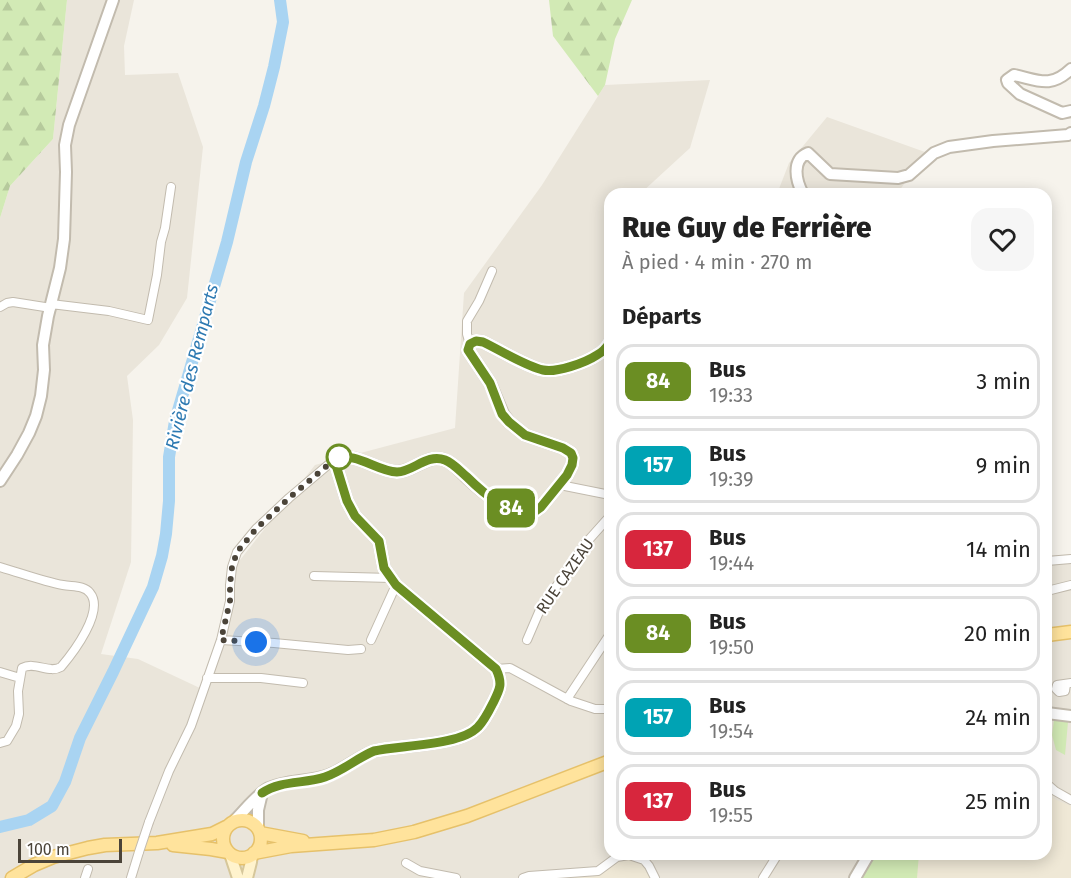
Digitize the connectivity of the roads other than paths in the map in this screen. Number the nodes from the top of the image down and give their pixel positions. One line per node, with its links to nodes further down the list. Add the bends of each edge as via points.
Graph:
1 (113, 0): 9 (street, via 65,145 64,239)
2 (1071, 69): 3 (street, via 1046,82 1014,75 1007,80 1020,94 1062,113)
3 (1071, 111)
4 (1071, 133): 6 (street, via 949,147 934,153 909,175 898,178 830,174 808,153 798,161)
5 (171, 188): 9 (street, via 148,320 110,311)
6 (800, 188)
7 (492, 271): 10 (street, via 467,321)
8 (0, 306): 9 (street, via 13,302)
9 (51, 306): 13 (street, via 36,416)
10 (470, 344): 11 (street, via 483,342 550,371 576,365); 14 (street, via 468,350 509,422 525,435 571,453 572,465)
11 (604, 349)
12 (335, 459): 14 (street, via 342,456 399,472 431,459 446,460 486,495 524,512 541,507); 21 (street, via 347,501 355,516 379,541 384,568); 26 (street, via 280,506 237,552)
13 (0, 481)
14 (560, 485): 15 (street)
15 (604, 494)
16 (604, 523): 28 (street, RUE CAZEAU, via 538,612)
17 (1071, 559): 18 (street)
18 (1052, 561)
19 (0, 567): 33 (street, via 84,589 93,601 90,623 62,667 55,670 27,666 22,668)
20 (314, 576): 21 (street)
21 (393, 581): 27 (street); 31 (street)
22 (1071, 585): 23 (street)
23 (1052, 590)
24 (1071, 632): 25 (main road)
25 (1052, 635)
26 (221, 640): 30 (street); 34 (street)
27 (371, 640)
28 (527, 640)
29 (604, 643): 36 (street)
30 (361, 649)
31 (496, 669): 36 (street, via 510,668); 43 (street, via 500,688 472,732 434,743 374,751 328,776)
32 (0, 672): 33 (street)
33 (20, 678): 40 (street, via 20,714 7,741)
34 (207, 678): 35 (street); 59 (street, bridge, via 191,726 149,822)
35 (303, 683)
36 (567, 699): 37 (street)
37 (604, 709)
38 (1052, 714): 39 (street)
39 (1071, 716)
40 (0, 743)
41 (604, 763): 48 (main road, via 414,832)
42 (1052, 788): 44 (street)
43 (262, 793): 45 (street); 46 (street)
44 (1071, 800)
45 (230, 824): 46 (main road, via 248,820); 47 (main road, via 212,834); 49 (main road, via 222,842)
46 (259, 831): 48 (main road); 50 (main road, via 260,845)
47 (157, 843): 49 (main road); 57 (main road, via 105,845 69,852)
48 (325, 844): 50 (main road)
49 (229, 853): 50 (main road, via 241,858); 60 (main road)
50 (253, 854): 61 (main road)
51 (613, 860): 63 (street, via 597,871)
52 (644, 860): 64 (street)
53 (774, 860): 65 (street)
54 (866, 860): 66 (street)
55 (406, 863): 62 (street, via 420,871)
56 (88, 868): 58 (street)
57 (12, 878)
58 (84, 878)
59 (131, 878)
60 (238, 878)
61 (247, 878)
62 (456, 878)
63 (523, 878)
64 (656, 878)
65 (763, 878)
66 (855, 878)

